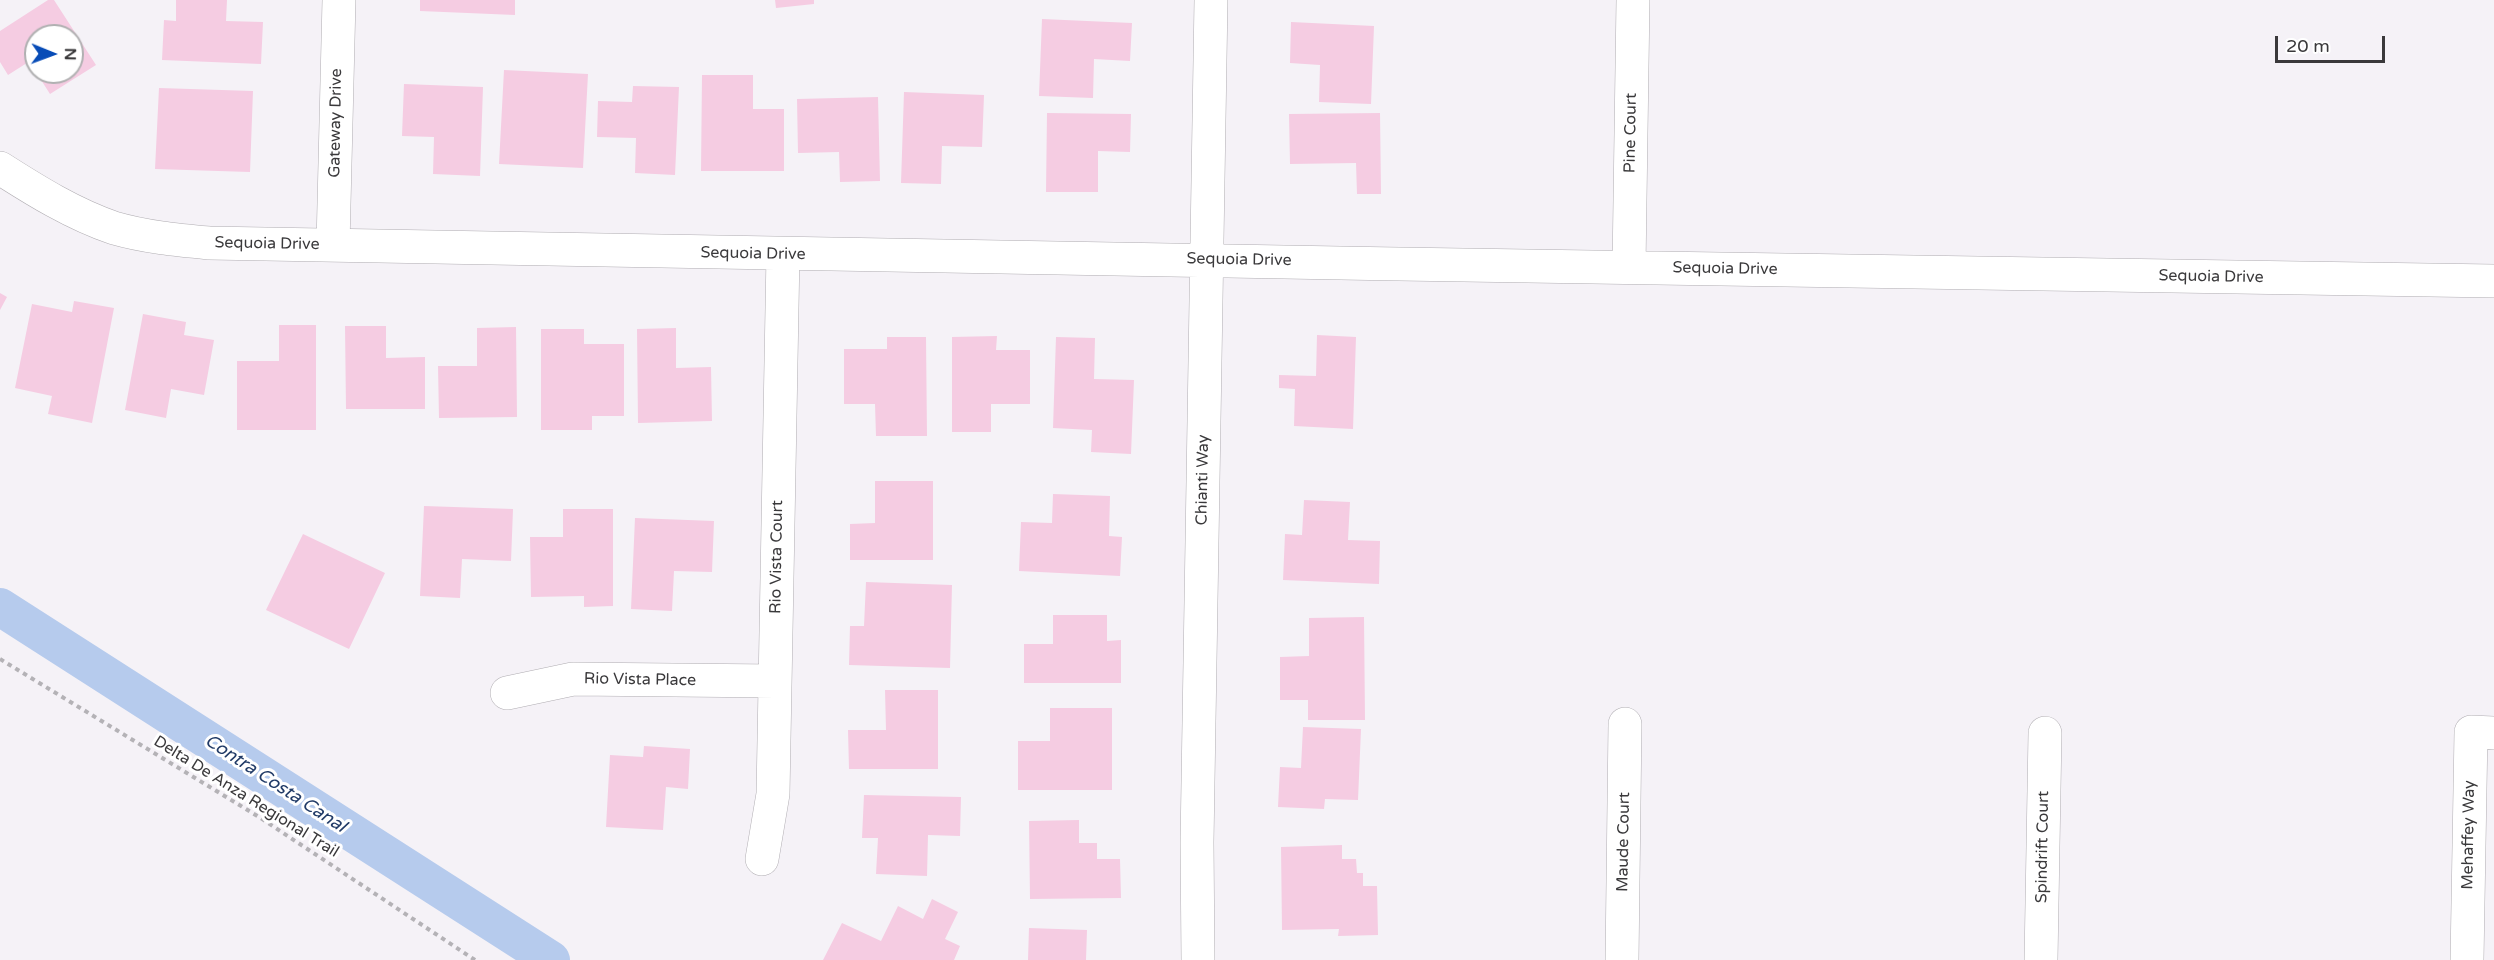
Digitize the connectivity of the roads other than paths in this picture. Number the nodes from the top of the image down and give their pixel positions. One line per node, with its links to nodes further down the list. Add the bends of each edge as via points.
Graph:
1 (339, 0): 5 (street, Gateway Drive)
2 (1211, 0): 7 (street, Chianti Way)
3 (1633, 0): 8 (street, Pine Court)
4 (0, 168): 5 (street, Sequoia Drive, via 72,210 114,228 162,239 209,243)
5 (333, 245): 6 (street, Sequoia Drive)
6 (783, 255): 7 (street, Sequoia Drive); 10 (street, Rio Vista Court)
7 (1206, 260): 8 (street, Sequoia Drive); 16 (street, Chianti Way)
8 (1629, 267): 9 (street, Sequoia Drive)
9 (2494, 280)
10 (775, 681): 11 (street, Rio Vista Place, via 573,679); 15 (street, Rio Vista Court, via 773,794)
11 (507, 693)
12 (1626, 724): 17 (street, Maude Court)
13 (2045, 733): 18 (street, Spindrift Court)
14 (2494, 733): 19 (street, Mehaffey Way, via 2470,732)
15 (762, 859)
16 (1198, 960)
17 (1622, 960)
18 (2041, 960)
19 (2467, 960)

